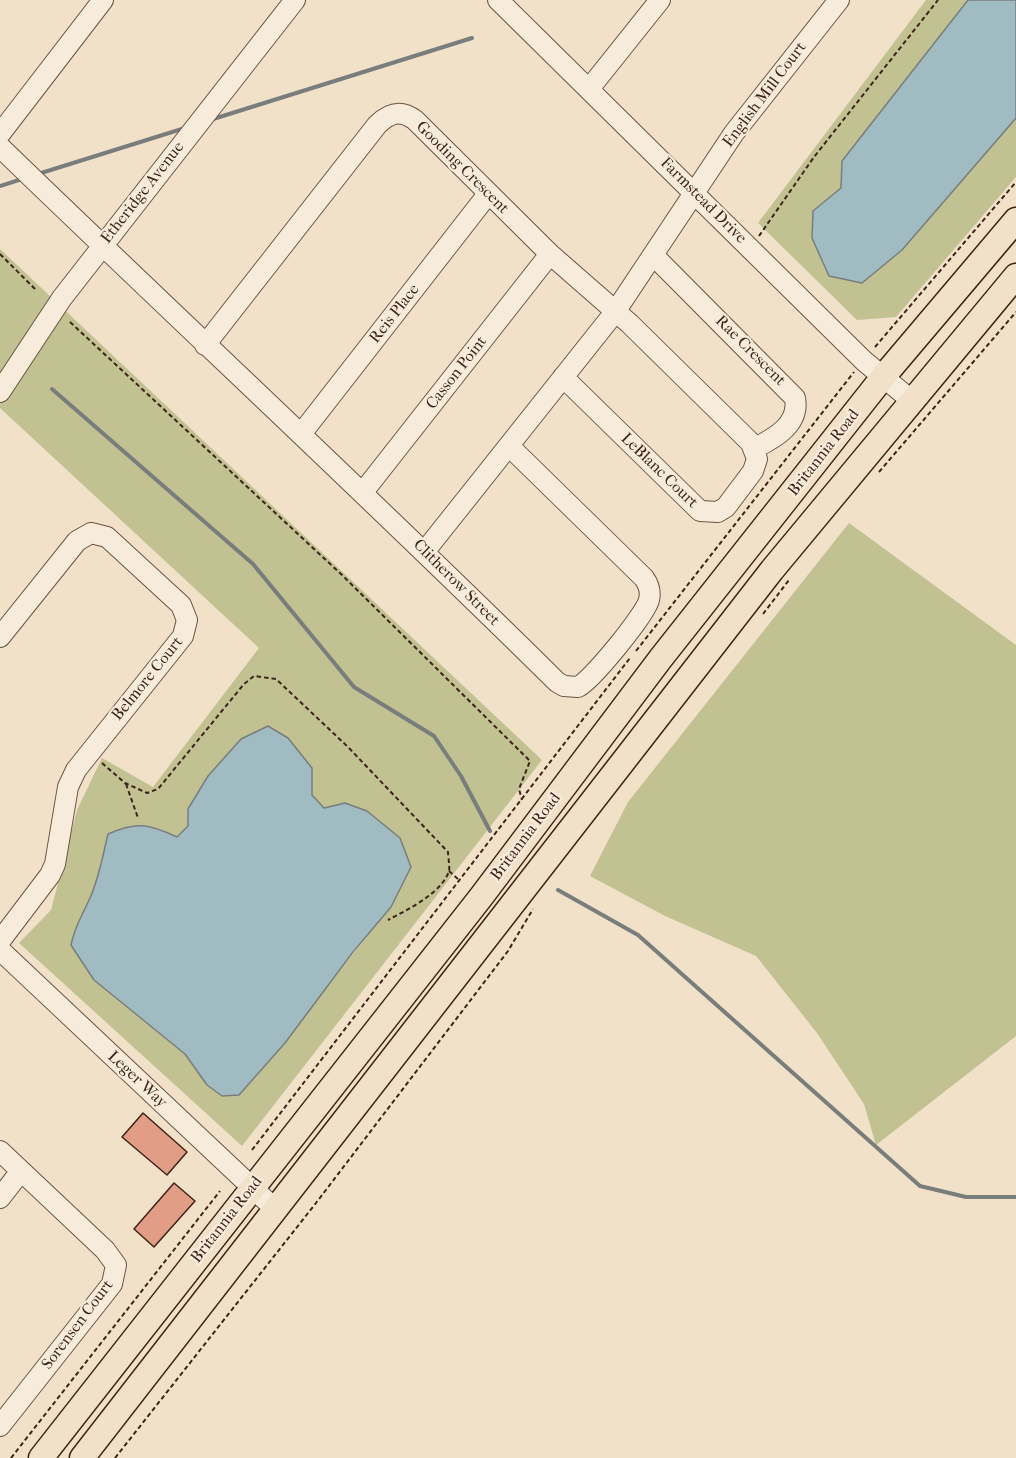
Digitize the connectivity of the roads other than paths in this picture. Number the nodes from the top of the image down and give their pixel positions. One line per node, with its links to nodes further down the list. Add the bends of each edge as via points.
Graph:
1 (295, 0): 12 (street, Etheridge Avenue)
2 (498, 0): 6 (street, Farmstead Drive)
3 (660, 0): 6 (street)
4 (838, 0): 9 (street, English Mill Court, via 735,133)
5 (94, 3): 7 (street)
6 (589, 89): 9 (street, Farmstead Drive)
7 (0, 134)
8 (0, 147): 12 (street, Clitherow Street)
9 (695, 192): 14 (street, English Mill Court); 18 (street, Farmstead Drive)
10 (488, 194): 13 (street, Gooding Crescent); 17 (street, Gooding Crescent, via 415,120 401,113 384,117); 22 (street, Reis Place)
11 (1016, 220): 18 (main road, Britannia Road)
12 (102, 245): 17 (street, Clitherow Street); 20 (street, Etheridge Avenue)
13 (550, 255): 16 (street, Gooding Crescent); 25 (street, Casson Point)
14 (653, 255): 16 (street, English Mill Court); 24 (street, Rae Crescent, via 795,398 795,414 780,434)
15 (1016, 276): 21 (main road, Britannia Road)
16 (615, 312): 19 (street, English Mill Court); 24 (street)
17 (205, 345): 22 (street, Clitherow Street)
18 (883, 377): 21 (street, Farmstead Drive); 32 (main road, Britannia Road)
19 (563, 378): 23 (street, English Mill Court); 24 (street, LeBlanc Court, via 700,511 717,512 726,507 753,471)
20 (0, 392)
21 (911, 400): 34 (main road, Britannia Road, via 772,570)
22 (301, 434): 25 (street, Clitherow Street)
23 (509, 446): 26 (street, English Mill Court); 26 (street, Clitherow Street, via 647,582 650,595 646,608 596,672 578,687 557,682)
24 (755, 448)
25 (363, 492): 26 (street, Clitherow Street)
26 (425, 551)
27 (0, 637): 28 (street, Belmore Court, via 77,541 91,533 107,537 180,605 187,620 183,636 88,752 68,787 50,875)
28 (0, 941)
29 (0, 950): 32 (street, Leger Way)
30 (0, 1151): 31 (street, Sorensen Court)
31 (21, 1171): 33 (street); 35 (street, Sorensen Court, via 105,1250 116,1265 116,1274)
32 (252, 1188): 34 (street, Leger Way); 36 (main road, Britannia Road)
33 (0, 1197)
34 (275, 1209): 37 (main road, Britannia Road)
35 (0, 1426)
36 (41, 1458)
37 (82, 1458)

